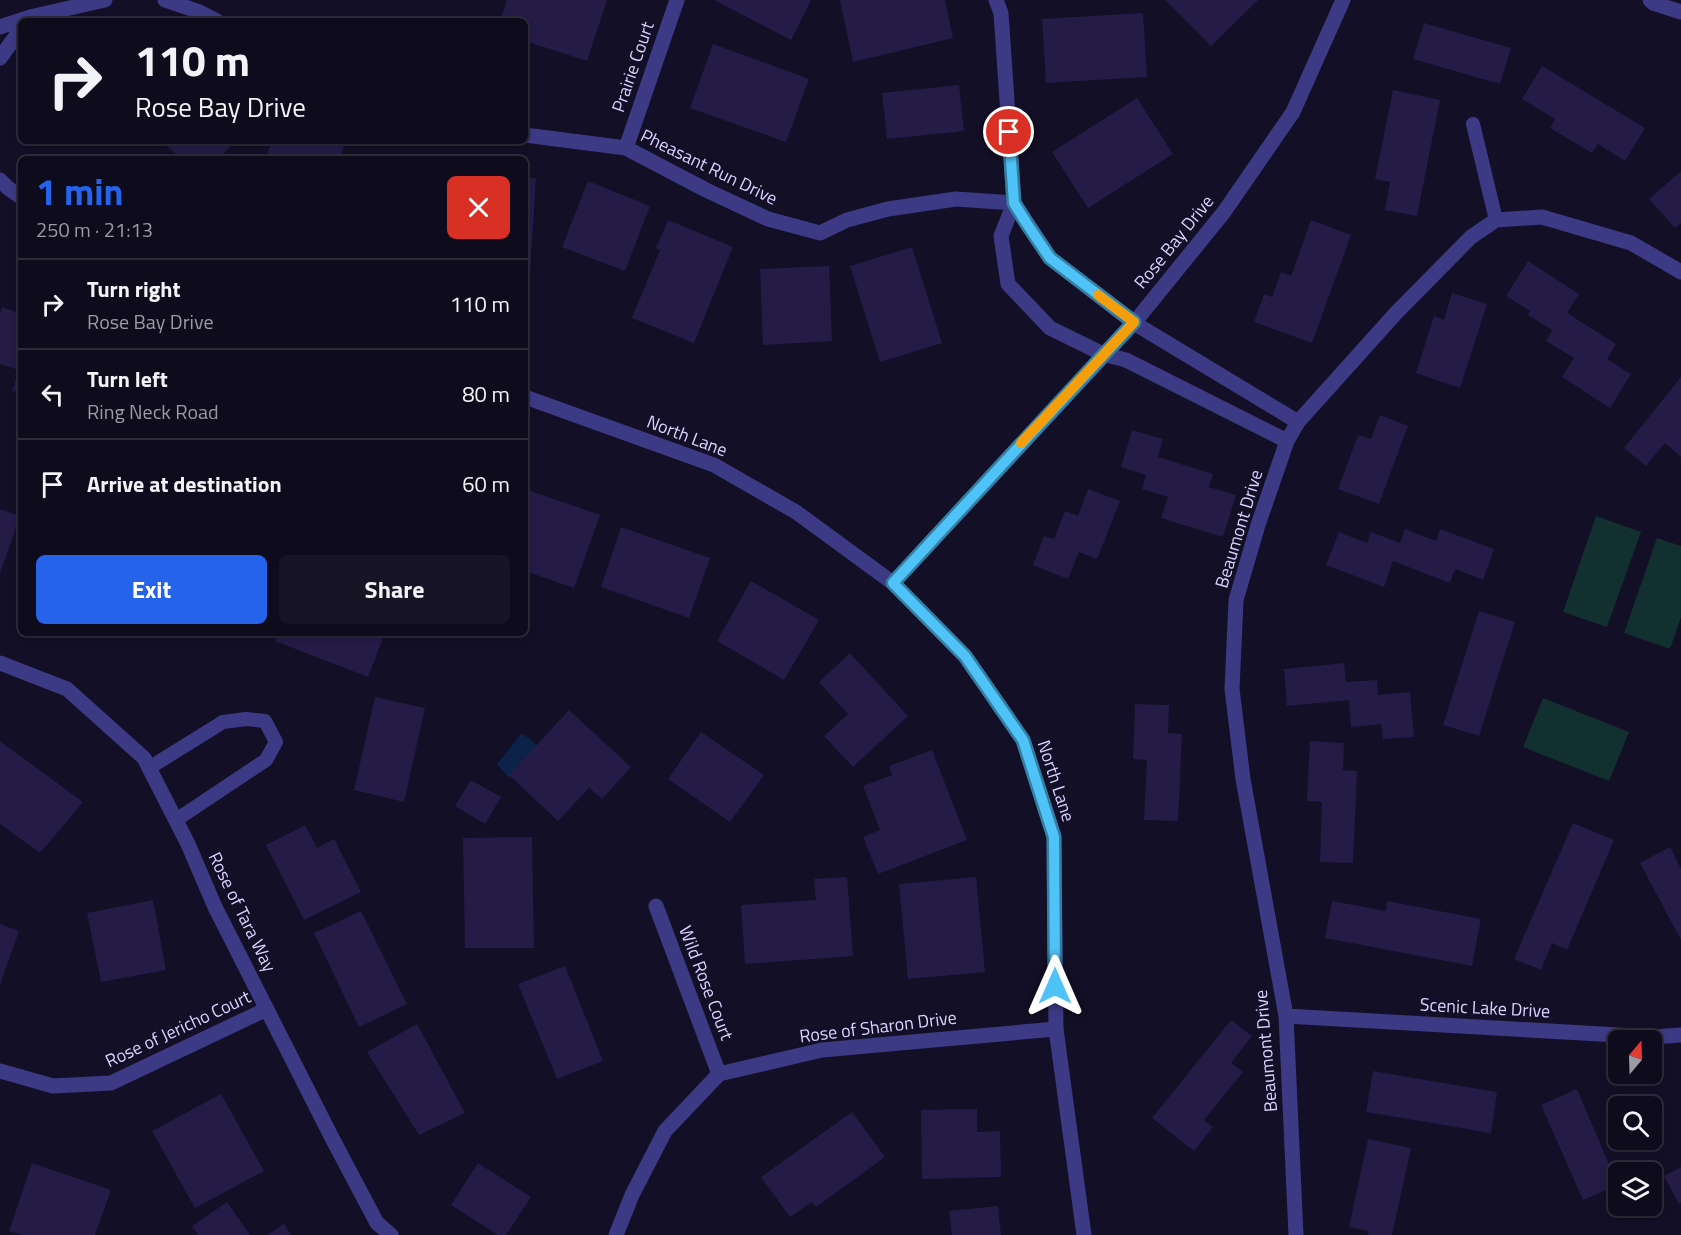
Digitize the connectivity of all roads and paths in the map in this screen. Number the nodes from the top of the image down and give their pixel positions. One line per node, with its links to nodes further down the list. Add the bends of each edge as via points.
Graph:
1 (105, 0): 8 (street)
2 (165, 0): 9 (street)
3 (677, 0): 16 (street, Prairie Court)
4 (996, 0): 19 (street, via 1001,13)
5 (1343, 0): 22 (street, Rose Bay Drive, via 1293,112 1224,212)
6 (1650, 0): 7 (street)
7 (1681, 12)
8 (40, 18)
9 (211, 18)
10 (18, 24): 11 (street)
11 (0, 27)
12 (18, 33): 13 (street)
13 (0, 57)
14 (1473, 124): 20 (lane)
15 (528, 135): 16 (street, Pheasant Run Drive)
16 (626, 148): 19 (street, Pheasant Run Drive, via 768,219 820,233 847,220 888,209 956,199)
17 (0, 180): 18 (street)
18 (18, 195)
19 (1014, 203): 22 (street, via 1050,258); 23 (street, via 1000,236 1008,284 1050,327)
20 (1496, 220): 21 (street, via 1542,217 1631,243); 25 (street, Beaumont Drive, via 1471,237 1396,313)
21 (1681, 272)
22 (1134, 322): 23 (street, Rose Bay Drive); 25 (street)
23 (1103, 354): 26 (street, via 1126,360); 27 (street, Rose Bay Drive)
24 (528, 399): 27 (street, North Lane, via 714,465 796,512)
25 (1298, 422): 26 (street, Beaumont Drive)
26 (1287, 441): 33 (street, Beaumont Drive, via 1236,600 1232,689 1243,779)
27 (893, 583): 34 (street, North Lane, via 965,656 1023,740 1054,837)
28 (0, 663): 29 (street, Rose of Tara Way, via 67,689 144,758)
29 (149, 768): 30 (street, Rose of Tara Way); 30 (lane, via 223,722 265,721 276,742 266,760)
30 (176, 820): 32 (street, Rose of Tara Way)
31 (656, 906): 37 (street, Wild Rose Court)
32 (267, 1009): 36 (street, Rose of Jericho Court, via 111,1083 53,1086); 38 (street, Rose of Tara Way, via 377,1223)
33 (1286, 1016): 35 (street, Scenic Lake Drive, via 1653,1037); 41 (street, Beaumont Drive)
34 (1056, 1029): 37 (street, Rose of Sharon Drive, via 822,1050); 40 (street, North Lane)
35 (1681, 1035)
36 (0, 1071)
37 (719, 1074): 39 (street, via 665,1131)
38 (391, 1235)
39 (616, 1235)
40 (1084, 1235)
41 (1296, 1235)

